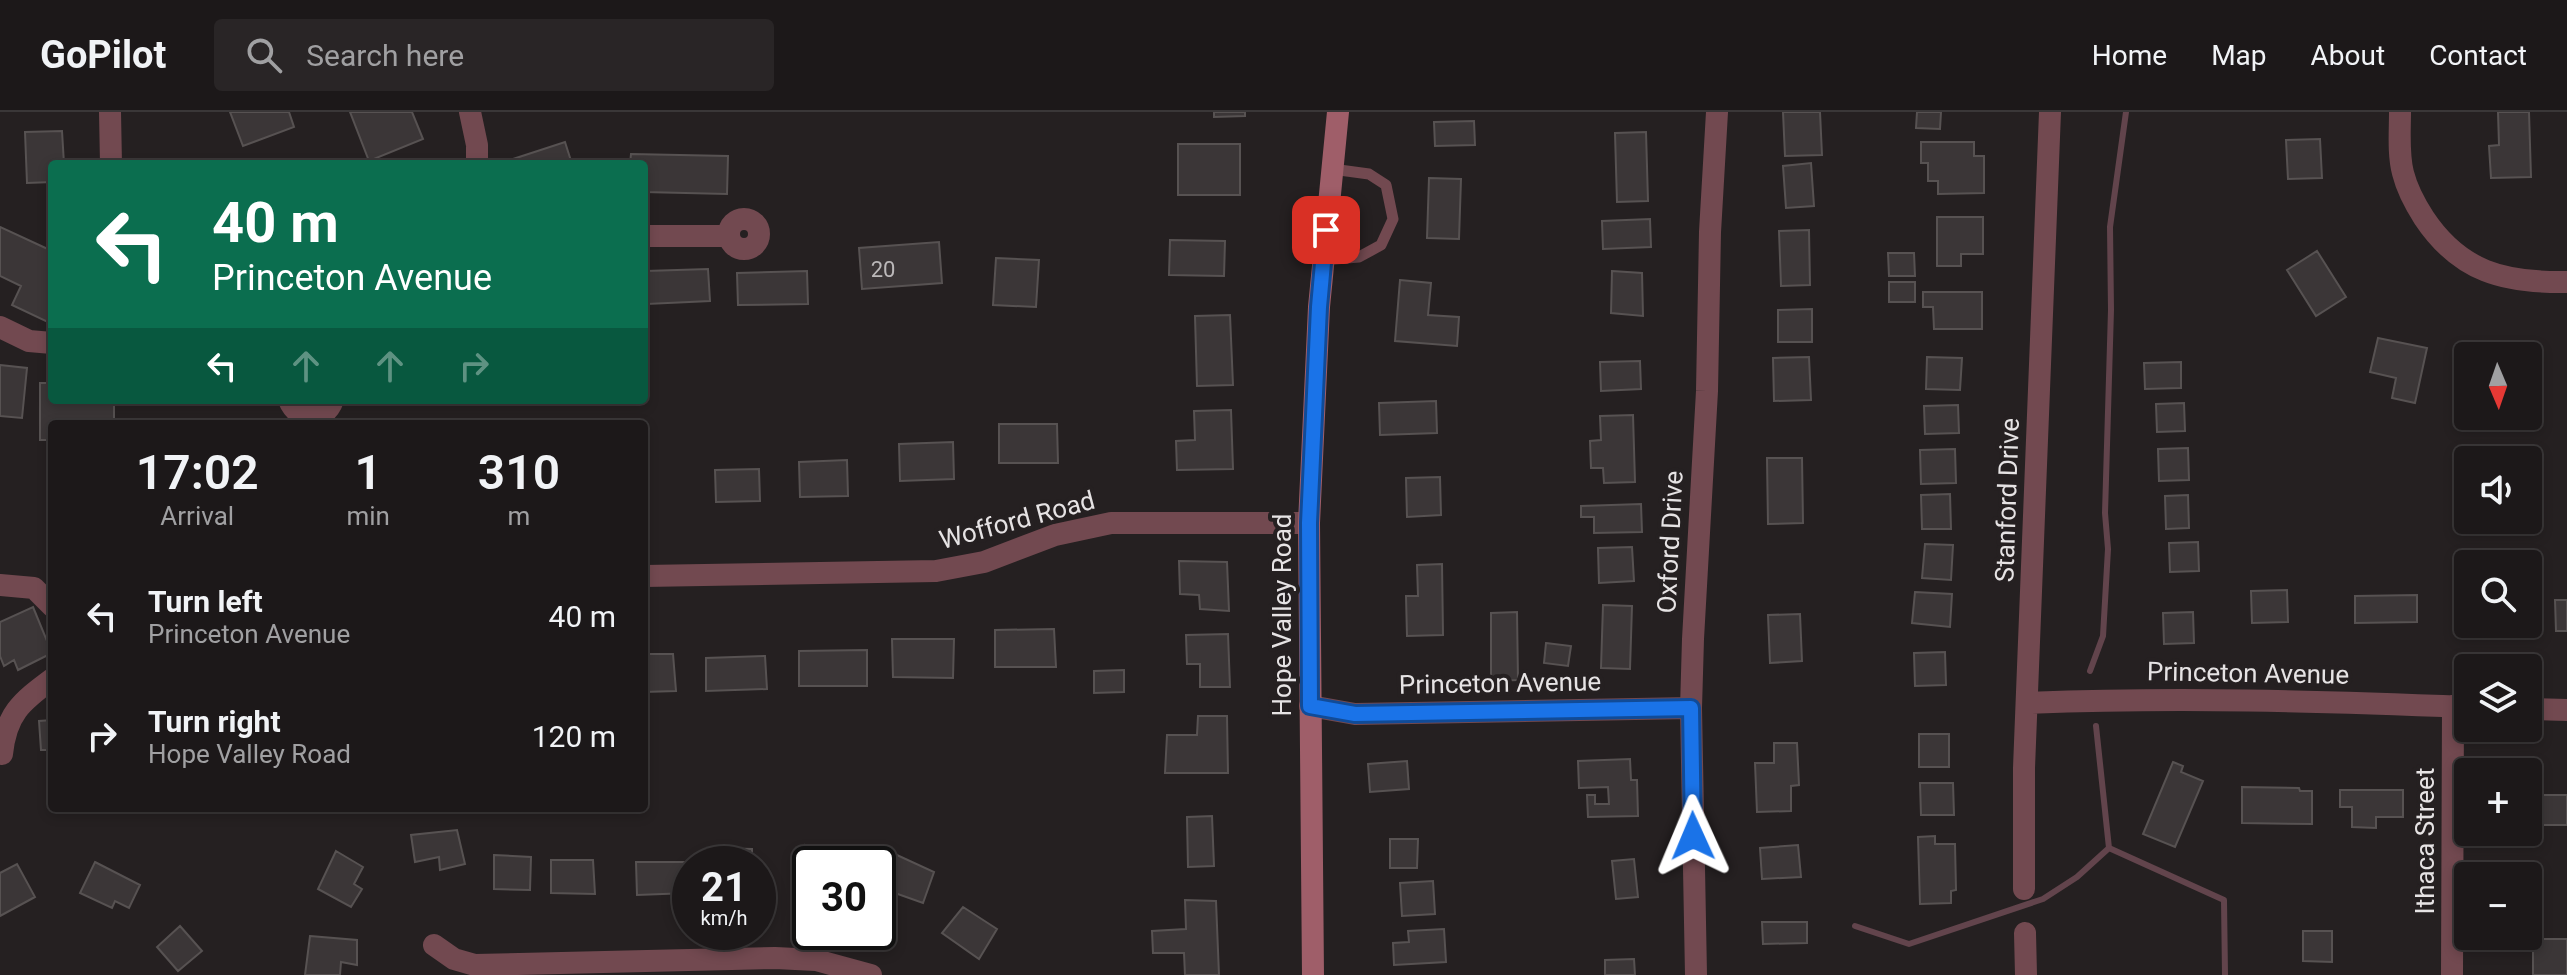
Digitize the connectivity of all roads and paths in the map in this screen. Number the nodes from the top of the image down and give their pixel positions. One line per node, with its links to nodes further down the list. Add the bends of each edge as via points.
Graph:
1 (110, 112): 7 (street)
2 (470, 112): 8 (street)
3 (1338, 112): 9 (main road, Hope Valley Road)
4 (1717, 112): 26 (street, Oxford Drive)
5 (2050, 112): 23 (street, Stanford Drive)
6 (2400, 112): 13 (street, via 2400,151 2408,187 2434,233 2451,251 2506,278)
7 (111, 160)
8 (477, 160)
9 (1332, 169): 12 (main road, Hope Valley Road); 12 (lane, via 1369,174 1386,185 1393,219 1381,245 1359,257)
10 (648, 236): 11 (street)
11 (729, 236)
12 (1323, 260): 18 (main road, Hope Valley Road)
13 (2567, 282)
14 (0, 327): 15 (street, via 29,341)
15 (48, 343)
16 (291, 404): 17 (street, via 299,414 313,418)
17 (331, 404)
18 (1309, 523): 19 (street, Wofford Road, via 1111,523 1055,535 984,562 936,571); 24 (main road, Hope Valley Road)
19 (648, 576)
20 (0, 585): 21 (street)
21 (43, 586)
22 (48, 682): 30 (street, via 12,714)
23 (2027, 703): 25 (street, Princeton Avenue); 31 (street, Stanford Drive)
24 (1310, 706): 26 (street, Princeton Avenue, via 1355,714); 36 (main road, Hope Valley Road)
25 (2454, 706)
26 (1691, 708): 37 (street, Oxford Drive)
27 (2542, 709): 28 (street)
28 (2567, 710)
29 (2459, 742): 39 (street, Ithaca Street)
30 (2, 754)
31 (2024, 889)
32 (2025, 933): 38 (street)
33 (434, 945): 34 (street, via 475,965)
34 (666, 968): 35 (street, via 775,958 816,960)
35 (871, 975)
36 (1313, 975)
37 (1696, 975)
38 (2026, 975)
39 (2452, 975)

